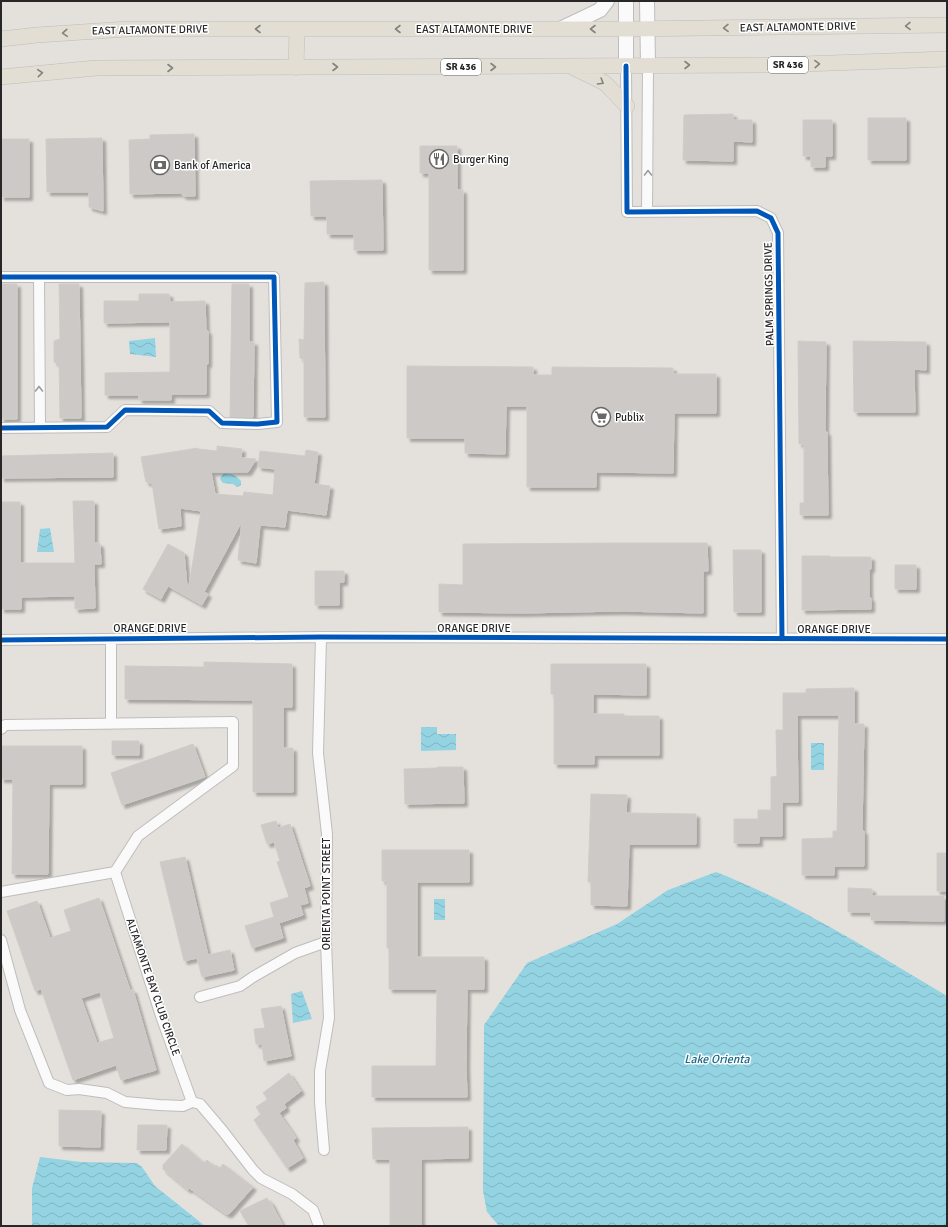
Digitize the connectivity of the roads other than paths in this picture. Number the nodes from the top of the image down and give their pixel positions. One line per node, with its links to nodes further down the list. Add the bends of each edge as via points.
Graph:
1 (607, 1): 6 (main road, via 600,10)
2 (626, 1): 7 (main road, PALM SPRINGS DRIVE)
3 (647, 1): 8 (main road)
4 (947, 25): 8 (main road, EAST ALTAMONTE DRIVE, one-way to 8)
5 (297, 29): 6 (main road, EAST ALTAMONTE DRIVE, one-way to 5); 9 (main road, EAST ALTAMONTE DRIVE, one-way to 9, via 128,29); 14 (main road)
6 (560, 29): 7 (main road, EAST ALTAMONTE DRIVE, one-way to 6)
7 (626, 29): 8 (main road, EAST ALTAMONTE DRIVE); 12 (main road, PALM SPRINGS DRIVE)
8 (647, 29): 13 (main road)
9 (1, 39)
10 (947, 59): 13 (main road, SR 436, one-way to 10)
11 (570, 66): 12 (main road, SR 436); 14 (main road, SR 436, one-way to 11); 16 (main road, one-way to 16, via 605,82)
12 (626, 66): 13 (main road, SR 436); 16 (street, PALM SPRINGS DRIVE)
13 (648, 66): 17 (street, one-way to 13)
14 (296, 68): 15 (main road, SR 436, one-way to 14, via 96,68)
15 (1, 77)
16 (627, 106): 17 (street, PALM SPRINGS DRIVE, via 627,212)
17 (647, 212): 24 (street, PALM SPRINGS DRIVE, via 756,211 772,218 778,233)
18 (1, 277): 19 (street)
19 (39, 277): 21 (street, one-way to 19); 21 (street, via 274,277 277,422 222,423 209,412 125,410 107,427)
20 (1, 428): 21 (street)
21 (40, 428)
22 (321, 637): 23 (street, ORANGE DRIVE); 24 (street, ORANGE DRIVE); 32 (street, ORIENTA POINT STREET, via 318,753 326,834)
23 (111, 639): 26 (street, ORANGE DRIVE); 27 (street)
24 (782, 639): 25 (street, ORANGE DRIVE)
25 (947, 639)
26 (1, 640)
27 (111, 724): 28 (street, via 5,725); 29 (street, via 233,722 233,766 138,836)
28 (1, 729)
29 (115, 872): 30 (street); 34 (street, ALTAMONTE BAY CLUB CIRCLE, via 161,1016)
30 (1, 892)
31 (1, 940): 34 (street, via 20,1010 50,1083 67,1090 107,1093 125,1102 183,1106)
32 (326, 942): 33 (street, via 295,953 240,986); 35 (street, ORIENTA POINT STREET, via 329,1018 320,1071)
33 (200, 997)
34 (192, 1102): 36 (street, via 200,1104 261,1178 292,1194 313,1210)
35 (324, 1150)
36 (319, 1226)

